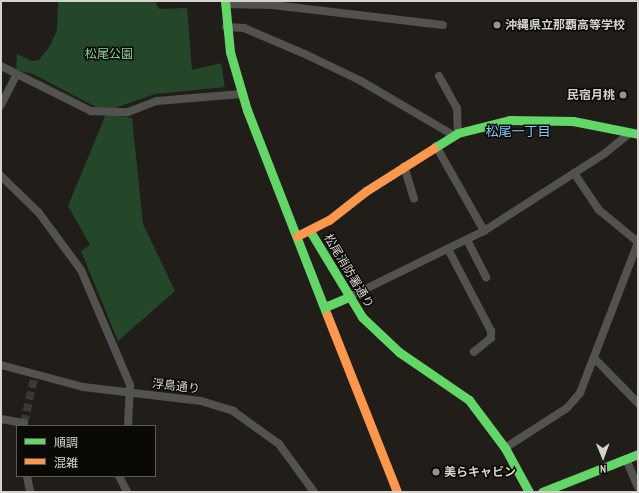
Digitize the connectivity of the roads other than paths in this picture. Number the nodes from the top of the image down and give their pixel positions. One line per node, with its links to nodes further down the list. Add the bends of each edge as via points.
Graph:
1 (225, 3): 2 (street, via 273,5); 3 (street)
2 (443, 25)
3 (226, 27): 7 (street); 10 (street, via 244,28 307,55 361,81)
4 (1, 66): 5 (street)
5 (16, 75): 7 (street, via 30,78 91,112 128,112 157,101); 8 (street)
6 (439, 76): 10 (street, via 457,108)
7 (241, 94): 18 (street)
8 (1, 105)
9 (634, 133): 10 (street, via 572,121 534,119 510,120); 13 (street)
10 (456, 134): 11 (street)
11 (436, 146): 12 (street); 17 (street)
12 (404, 166): 15 (street); 16 (street)
13 (574, 173): 17 (street); 20 (street, via 599,210)
14 (1, 176): 28 (street, via 39,213 74,256)
15 (414, 198)
16 (310, 231): 18 (street, 松尾消防署通り); 23 (street, 松尾消防署通り)
17 (484, 231): 19 (street)
18 (297, 236): 24 (street)
19 (467, 240): 21 (street); 22 (street)
20 (638, 242): 26 (street)
21 (448, 249): 23 (street); 25 (street, via 491,330 491,338)
22 (486, 277)
23 (349, 297): 24 (street); 33 (street, 松尾消防署通り, via 386,342 469,400)
24 (325, 307): 42 (street)
25 (474, 352)
26 (595, 359): 29 (street); 33 (street, via 580,393 568,408)
27 (1, 365): 28 (street, 浮島通り, via 83,387)
28 (131, 393): 32 (street); 41 (street, 浮島通り, via 201,401 233,411 279,444)
29 (638, 403)
30 (1, 419): 31 (street, via 24,422)
31 (24, 425)
32 (128, 425)
33 (505, 448): 43 (street, 松尾消防署通り)
34 (638, 454): 35 (street)
35 (626, 459): 38 (street); 44 (street)
36 (27, 477): 39 (street)
37 (120, 477): 40 (street)
38 (638, 487)
39 (30, 492)
40 (128, 492)
41 (314, 492)
42 (397, 492)
43 (529, 492)
44 (542, 492)

